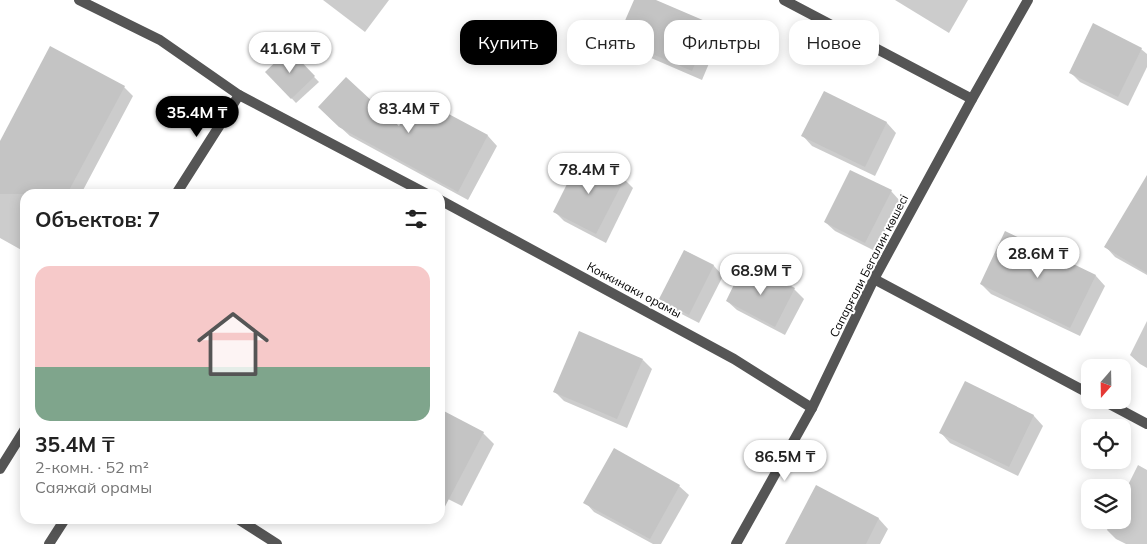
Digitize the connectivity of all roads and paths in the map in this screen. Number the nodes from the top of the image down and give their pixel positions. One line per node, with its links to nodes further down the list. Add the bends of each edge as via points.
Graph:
1 (79, 0): 4 (street, via 160,40)
2 (784, 0): 5 (street)
3 (1028, 0): 5 (street, Сапарғали Бегалин көшесі)
4 (239, 95): 6 (street); 7 (street)
5 (972, 99): 9 (street, Сапарғали Бегалин көшесі)
6 (179, 189)
7 (418, 189)
8 (445, 203): 11 (street, Коккинаки орамы, via 734,359)
9 (874, 279): 10 (street); 11 (street, Сапарғали Бегалин көшесі)
10 (1081, 389)
11 (812, 408): 20 (street, Сапарғали Бегалин көшесі)
12 (1119, 409): 13 (street)
13 (1147, 424)
14 (20, 438): 15 (street)
15 (0, 469)
16 (62, 524): 18 (street)
17 (246, 524): 19 (street)
18 (49, 544)
19 (277, 544)
20 (736, 544)

